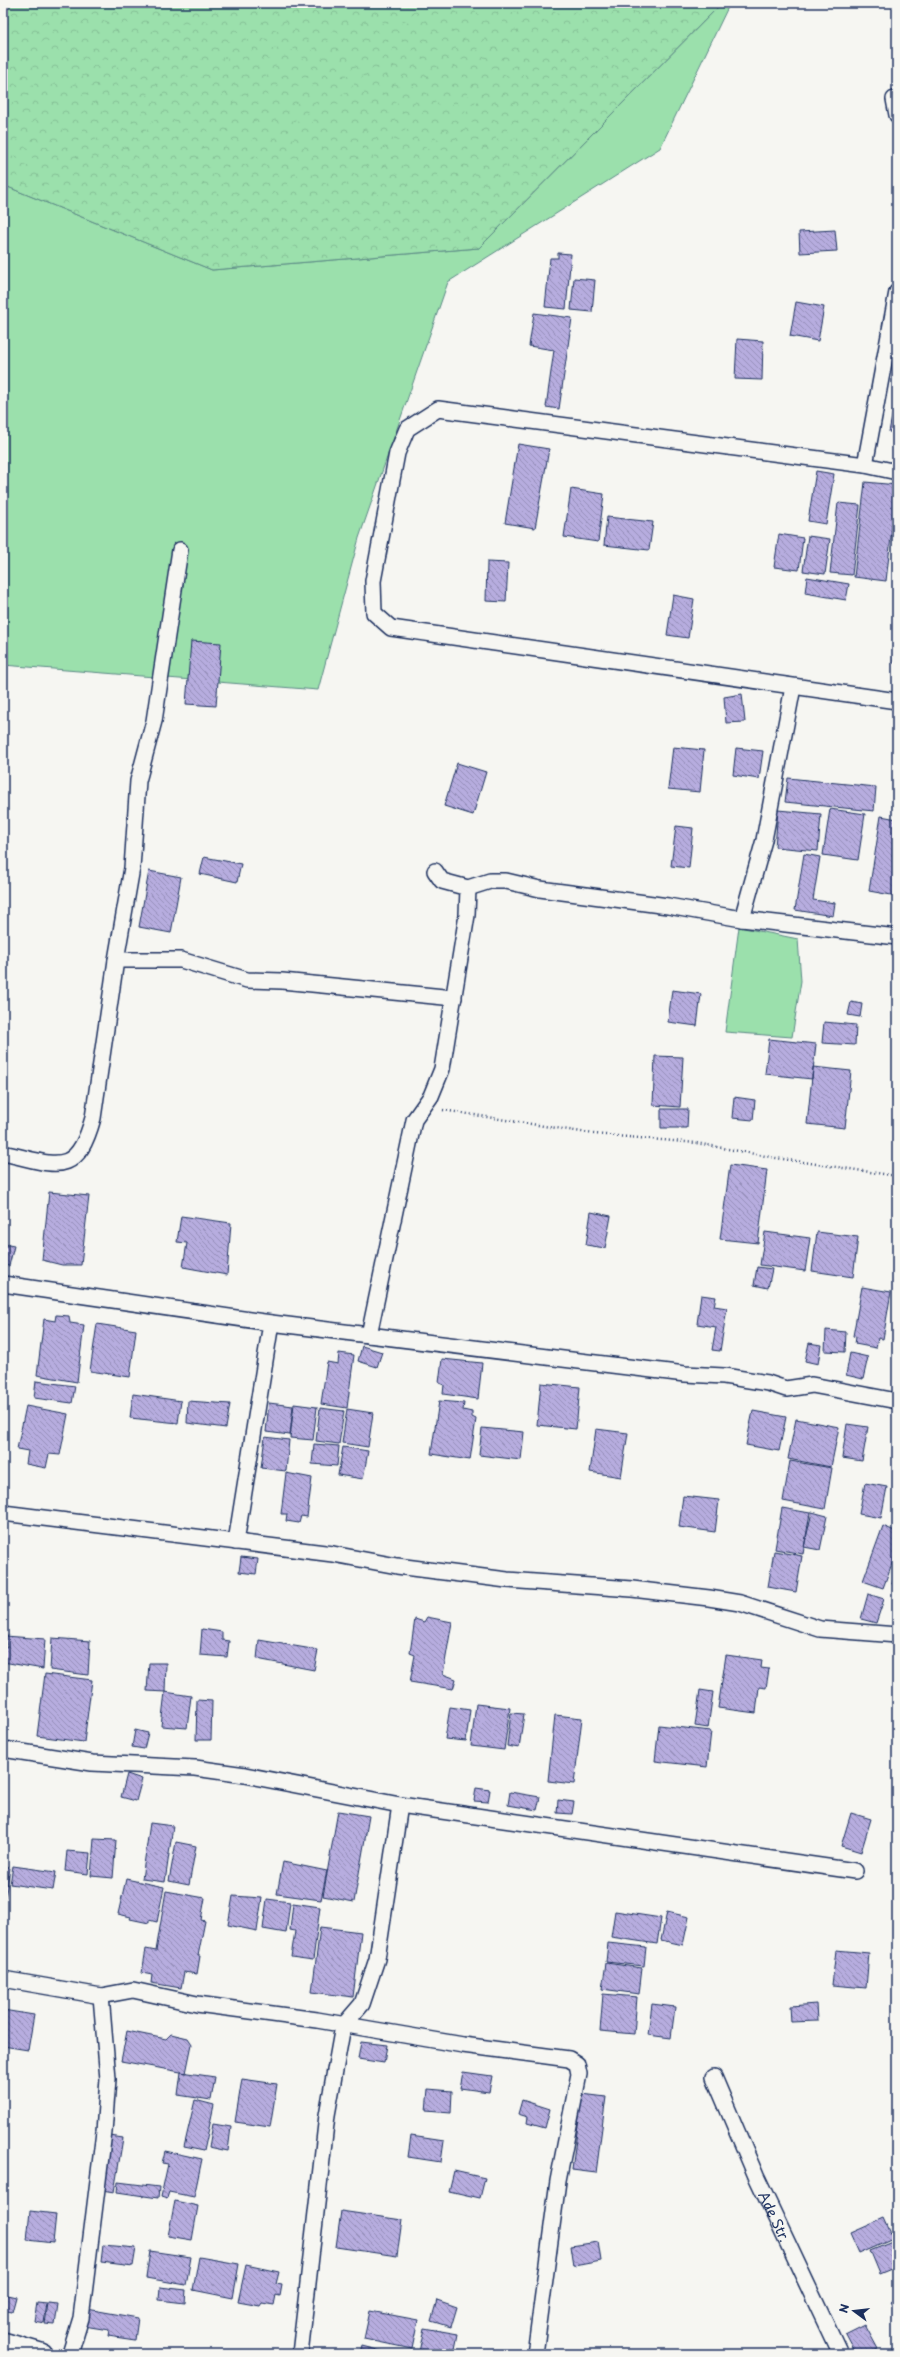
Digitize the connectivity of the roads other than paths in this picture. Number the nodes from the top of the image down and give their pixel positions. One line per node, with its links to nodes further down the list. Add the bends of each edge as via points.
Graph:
1 (894, 99): 2 (street)
2 (897, 115)
3 (897, 292): 4 (street)
4 (865, 465): 5 (street); 7 (street, via 438,409 407,430 397,453 373,581 374,613 391,628)
5 (897, 472)
6 (180, 550): 13 (street, via 154,721 138,781 132,868)
7 (793, 687): 8 (street); 11 (street, via 764,840)
8 (897, 701)
9 (435, 871): 10 (street, via 442,881)
10 (468, 888): 11 (street, via 490,881 506,881 540,889); 14 (street, via 467,915)
11 (742, 919): 12 (street)
12 (897, 936)
13 (116, 960): 14 (street, via 181,960 247,980 282,981); 15 (street, via 93,1118 87,1141 80,1153 71,1161 51,1163)
14 (454, 998): 18 (street, via 442,1069 431,1096 414,1120)
15 (3, 1153)
16 (3, 1284): 17 (street)
17 (271, 1324): 18 (street); 21 (street)
18 (369, 1335): 19 (street, via 685,1374 724,1376 768,1383 786,1389 812,1385)
19 (897, 1401)
20 (3, 1513): 21 (street)
21 (236, 1542): 22 (street, via 507,1580 632,1589 709,1598 740,1603 820,1629)
22 (897, 1635)
23 (3, 1749): 24 (street, via 92,1763 196,1768)
24 (400, 1805): 25 (street); 28 (street, via 377,1959 362,2004)
25 (855, 1871)
26 (3, 1979): 27 (street)
27 (102, 1996): 28 (street, via 133,1990 197,2004 317,2020); 32 (street, via 108,2072 104,2132 81,2318)
28 (343, 2026): 33 (street, via 327,2115); 34 (street, via 570,2059 576,2064 580,2074 558,2181)
29 (714, 2077): 35 (street, Ade Str., via 756,2176)
30 (3, 2343): 31 (street)
31 (41, 2354)
32 (70, 2354)
33 (300, 2354)
34 (535, 2354)
35 (840, 2354)

